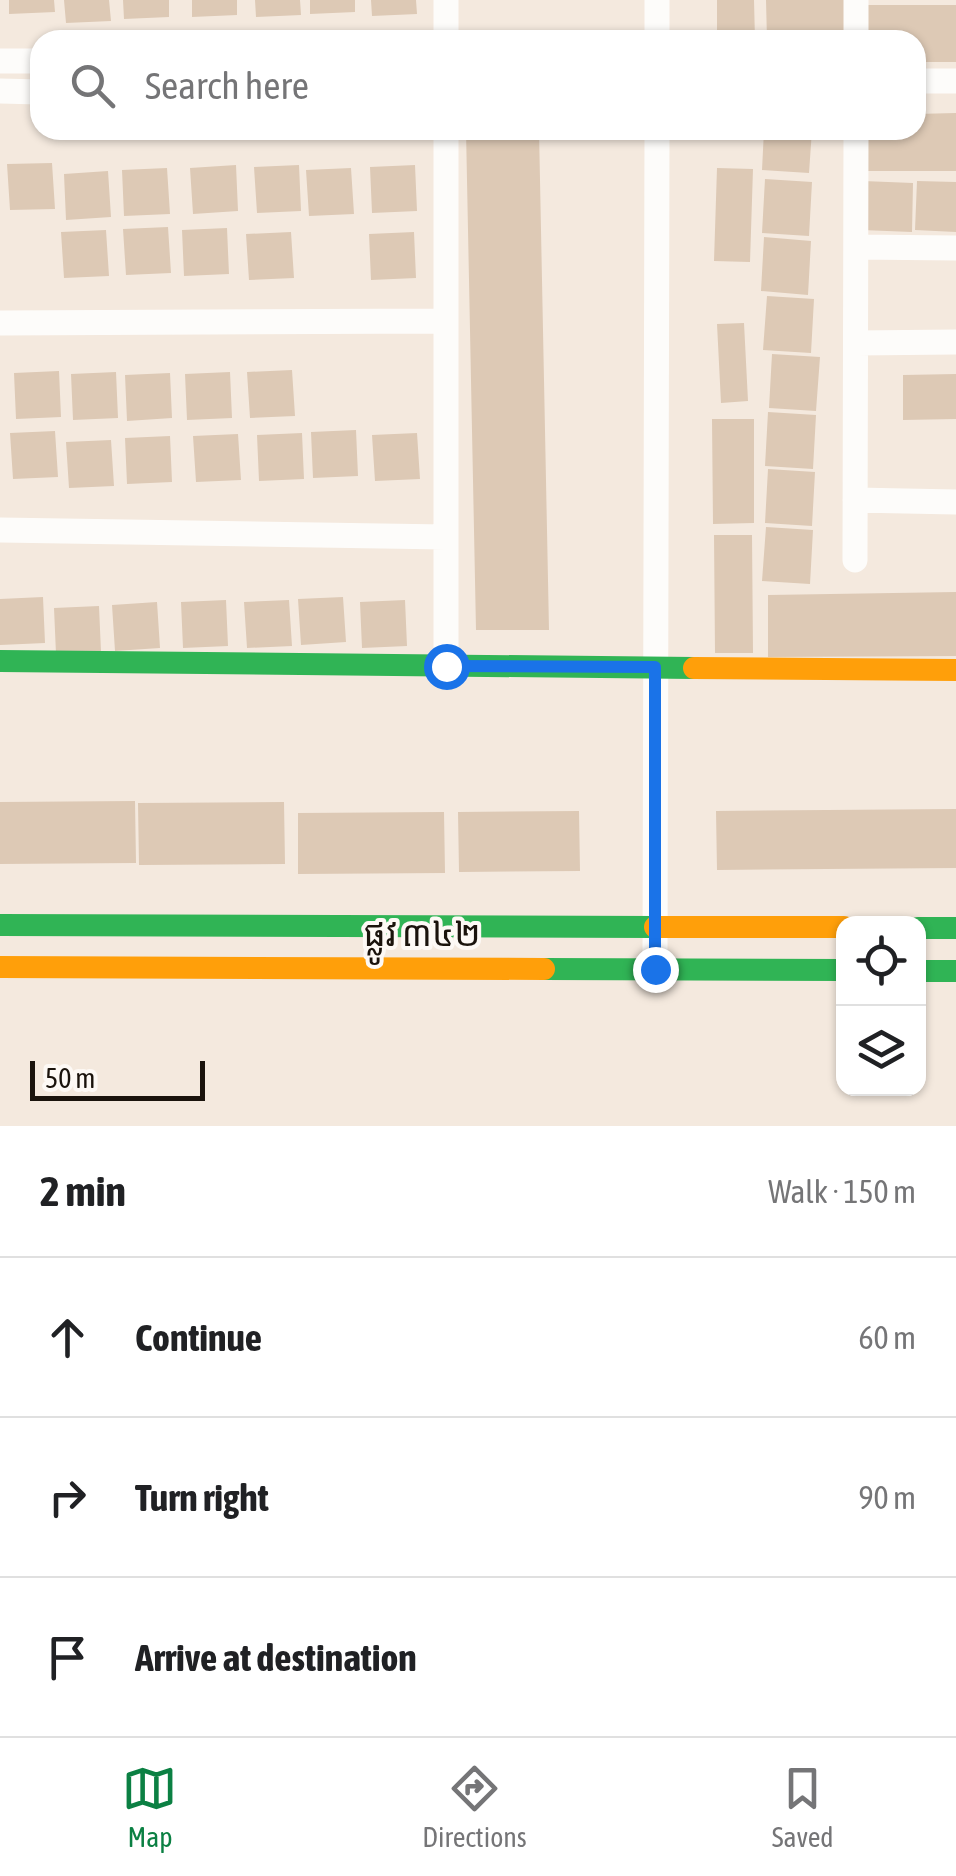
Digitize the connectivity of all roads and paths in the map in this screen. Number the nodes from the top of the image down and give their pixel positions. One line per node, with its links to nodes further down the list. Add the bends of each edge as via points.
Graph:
1 (446, 0): 4 (street)
2 (657, 0): 5 (street)
3 (856, 0): 6 (street)
4 (446, 30)
5 (657, 30)
6 (856, 30)
7 (0, 61): 8 (street)
8 (30, 61)
9 (926, 81): 10 (street)
10 (956, 81)
11 (0, 91): 12 (street)
12 (30, 92)
13 (446, 140): 18 (street)
14 (656, 140): 29 (street)
15 (856, 140): 16 (street)
16 (856, 246): 17 (street); 21 (street)
17 (956, 248)
18 (446, 321): 19 (street); 25 (street)
19 (0, 323)
20 (956, 342): 21 (street)
21 (856, 343): 22 (street)
22 (855, 500): 23 (street); 26 (street)
23 (956, 502)
24 (0, 530): 25 (street)
25 (446, 538): 28 (street)
26 (855, 560)
27 (0, 662): 28 (main road)
28 (446, 666): 29 (main road)
29 (655, 667): 30 (main road); 32 (street)
30 (956, 670)
31 (0, 926): 32 (main road, ផ្លូវ ៣៤២)
32 (654, 927): 33 (main road, ផ្លូវ ៣៤២); 37 (street)
33 (836, 928)
34 (926, 928): 35 (main road)
35 (956, 928)
36 (0, 967): 37 (main road, ផ្លូវ ៣៤២)
37 (655, 969): 38 (main road, ផ្លូវ ៣៤២)
38 (836, 970)
39 (926, 971): 40 (main road)
40 (956, 971)

